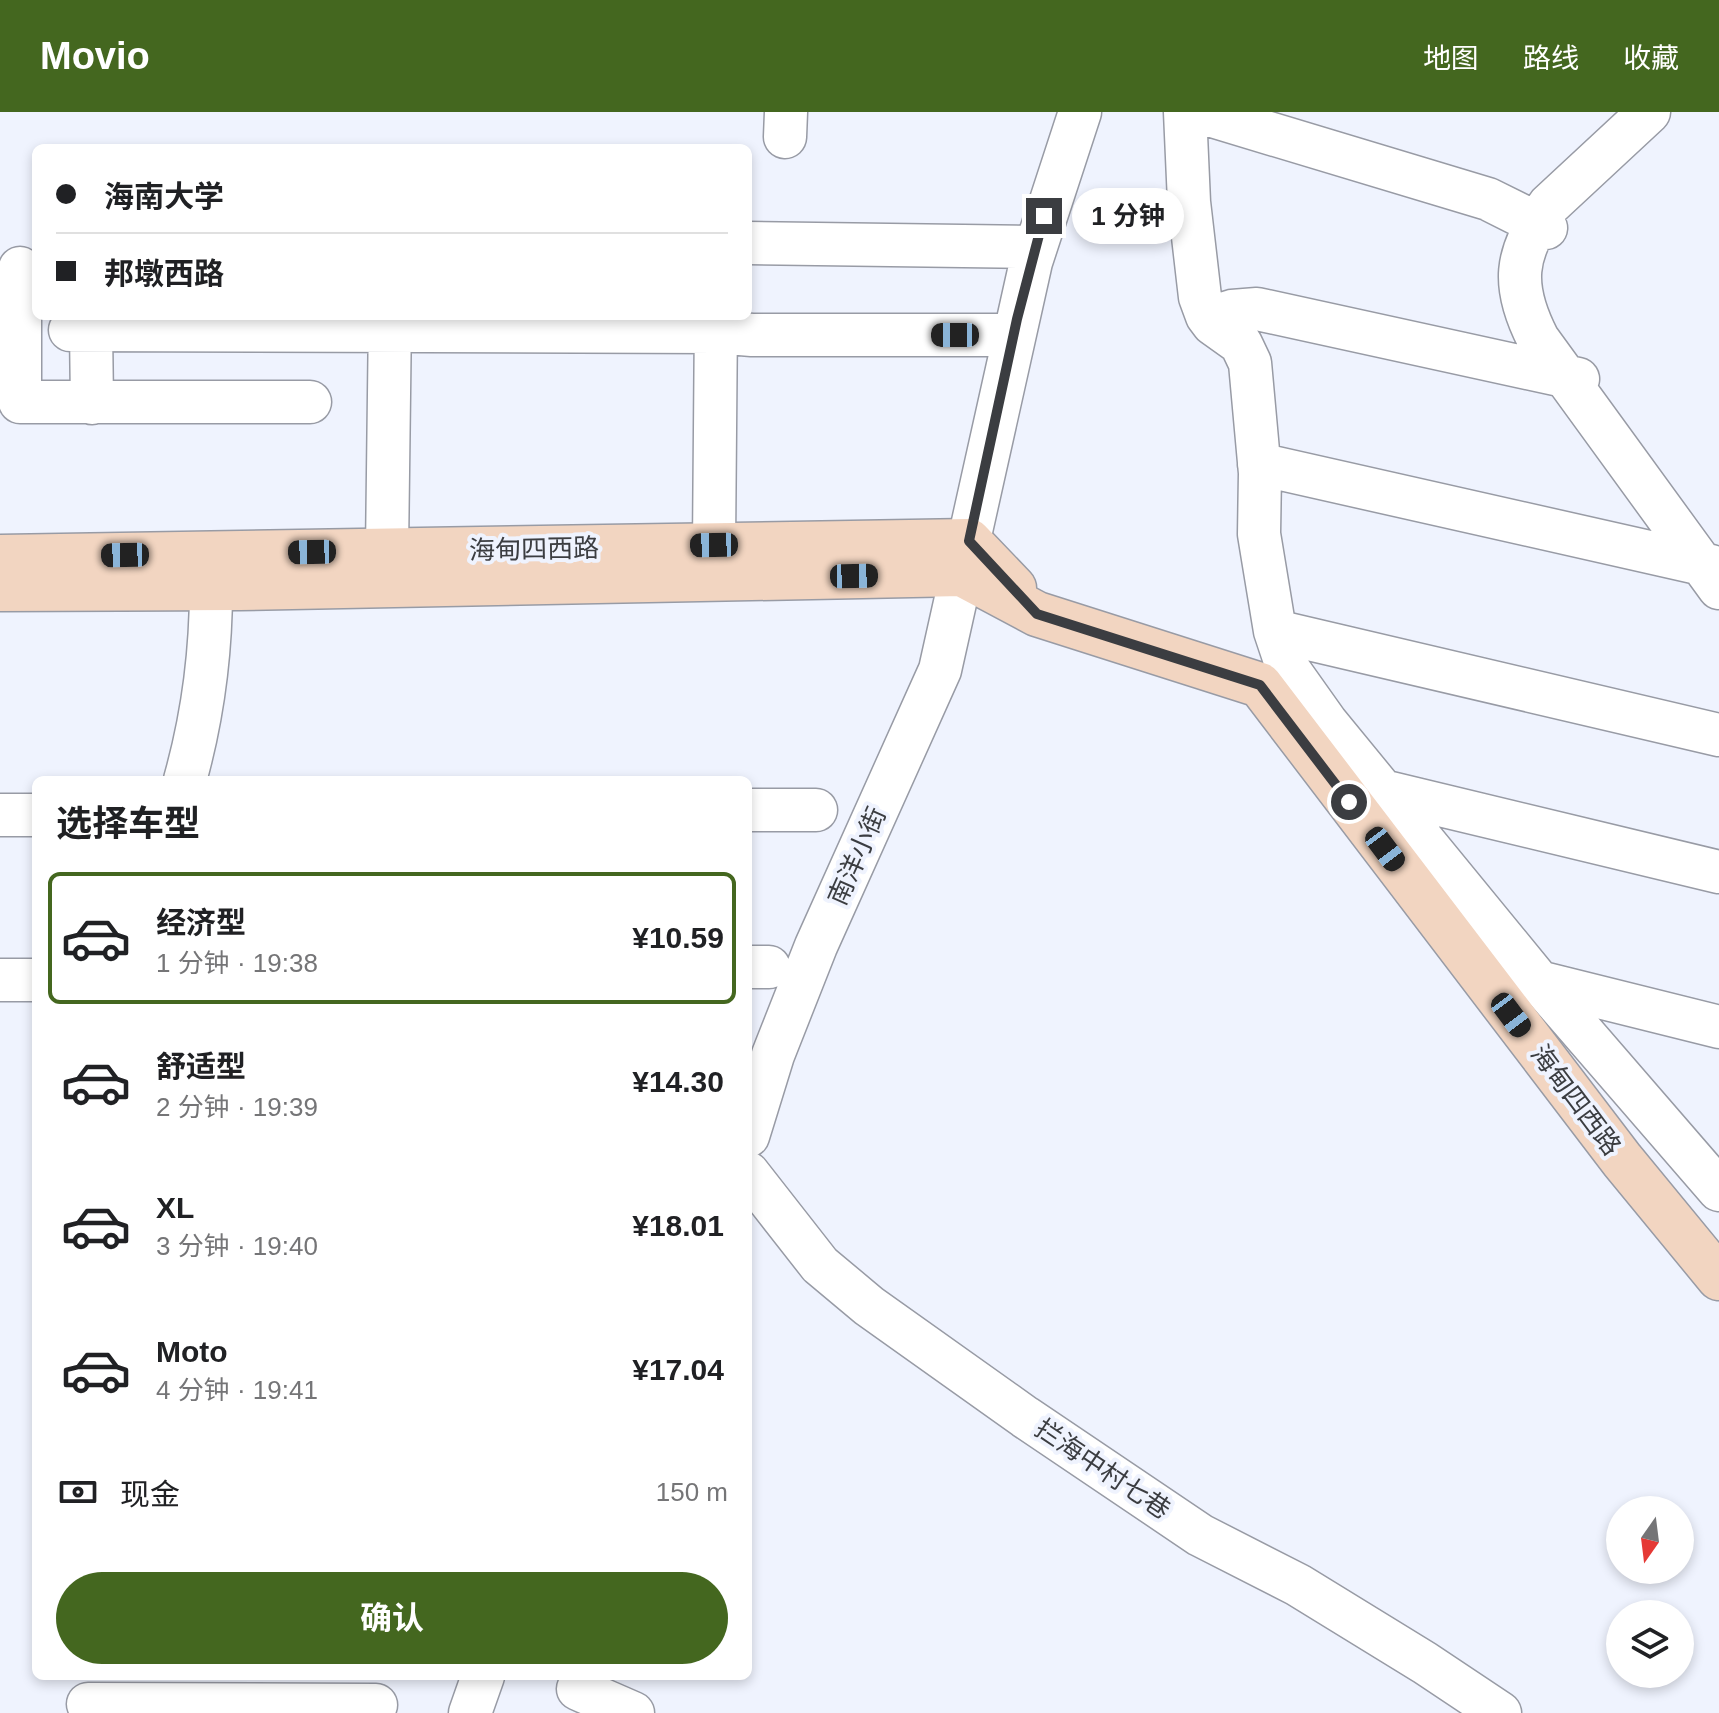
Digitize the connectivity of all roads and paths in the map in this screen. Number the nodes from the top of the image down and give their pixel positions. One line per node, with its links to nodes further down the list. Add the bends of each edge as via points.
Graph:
1 (1080, 112): 8 (street, 南洋小街)
2 (1185, 112): 10 (street, via 1200,297)
3 (1199, 112): 6 (street, via 1488,199)
4 (1649, 112): 6 (street, via 1549,205)
5 (1667, 112): 6 (street)
6 (1541, 225): 14 (street, via 1532,258 1535,305)
7 (752, 243): 8 (street)
8 (1035, 247): 13 (street, 南洋小街)
9 (20, 268): 16 (street, via 20,402)
10 (1209, 318): 14 (street, via 1257,309); 17 (street, via 1247,353)
11 (390, 323): 12 (street); 16 (street, via 80,330); 19 (street)
12 (716, 324): 13 (street, via 752,335); 18 (street)
13 (1014, 335): 21 (street, 南洋小街)
14 (1572, 377): 22 (street)
15 (310, 402): 16 (street)
16 (92, 403)
17 (1259, 464): 22 (street); 25 (street, via 1259,534)
18 (714, 545): 19 (street, 海甸四西路); 21 (street, 海甸四西路)
19 (387, 551): 20 (street, 海甸四西路)
20 (0, 557)
21 (966, 558): 23 (street, 海甸四西路); 38 (street, 南洋小街, via 940,670 816,946); 41 (street, 海甸四西路, via 1037,614 1260,685 1622,1160)
22 (1714, 573)
23 (211, 588): 24 (street, 海甸四西路); 27 (street, via 209,668)
24 (0, 589)
25 (1275, 631): 26 (street); 28 (street, via 1303,693)
26 (1719, 735)
27 (186, 776)
28 (1382, 791): 33 (street); 36 (street)
29 (752, 810): 30 (street)
30 (816, 810)
31 (0, 815): 32 (street)
32 (32, 815)
33 (1719, 872)
34 (0, 980): 35 (street)
35 (32, 980)
36 (1539, 982): 37 (street); 40 (street)
37 (1719, 1027)
38 (752, 1123)
39 (752, 1178): 49 (street, 拦海中村七巷, via 820,1265 869,1306 1200,1535 1298,1585)
40 (1719, 1190)
41 (1719, 1278)
42 (482, 1680): 47 (street)
43 (577, 1693): 48 (street)
44 (88, 1698): 45 (street)
45 (252, 1698): 46 (street)
46 (378, 1698)
47 (470, 1713)
48 (633, 1713)
49 (1500, 1713)

